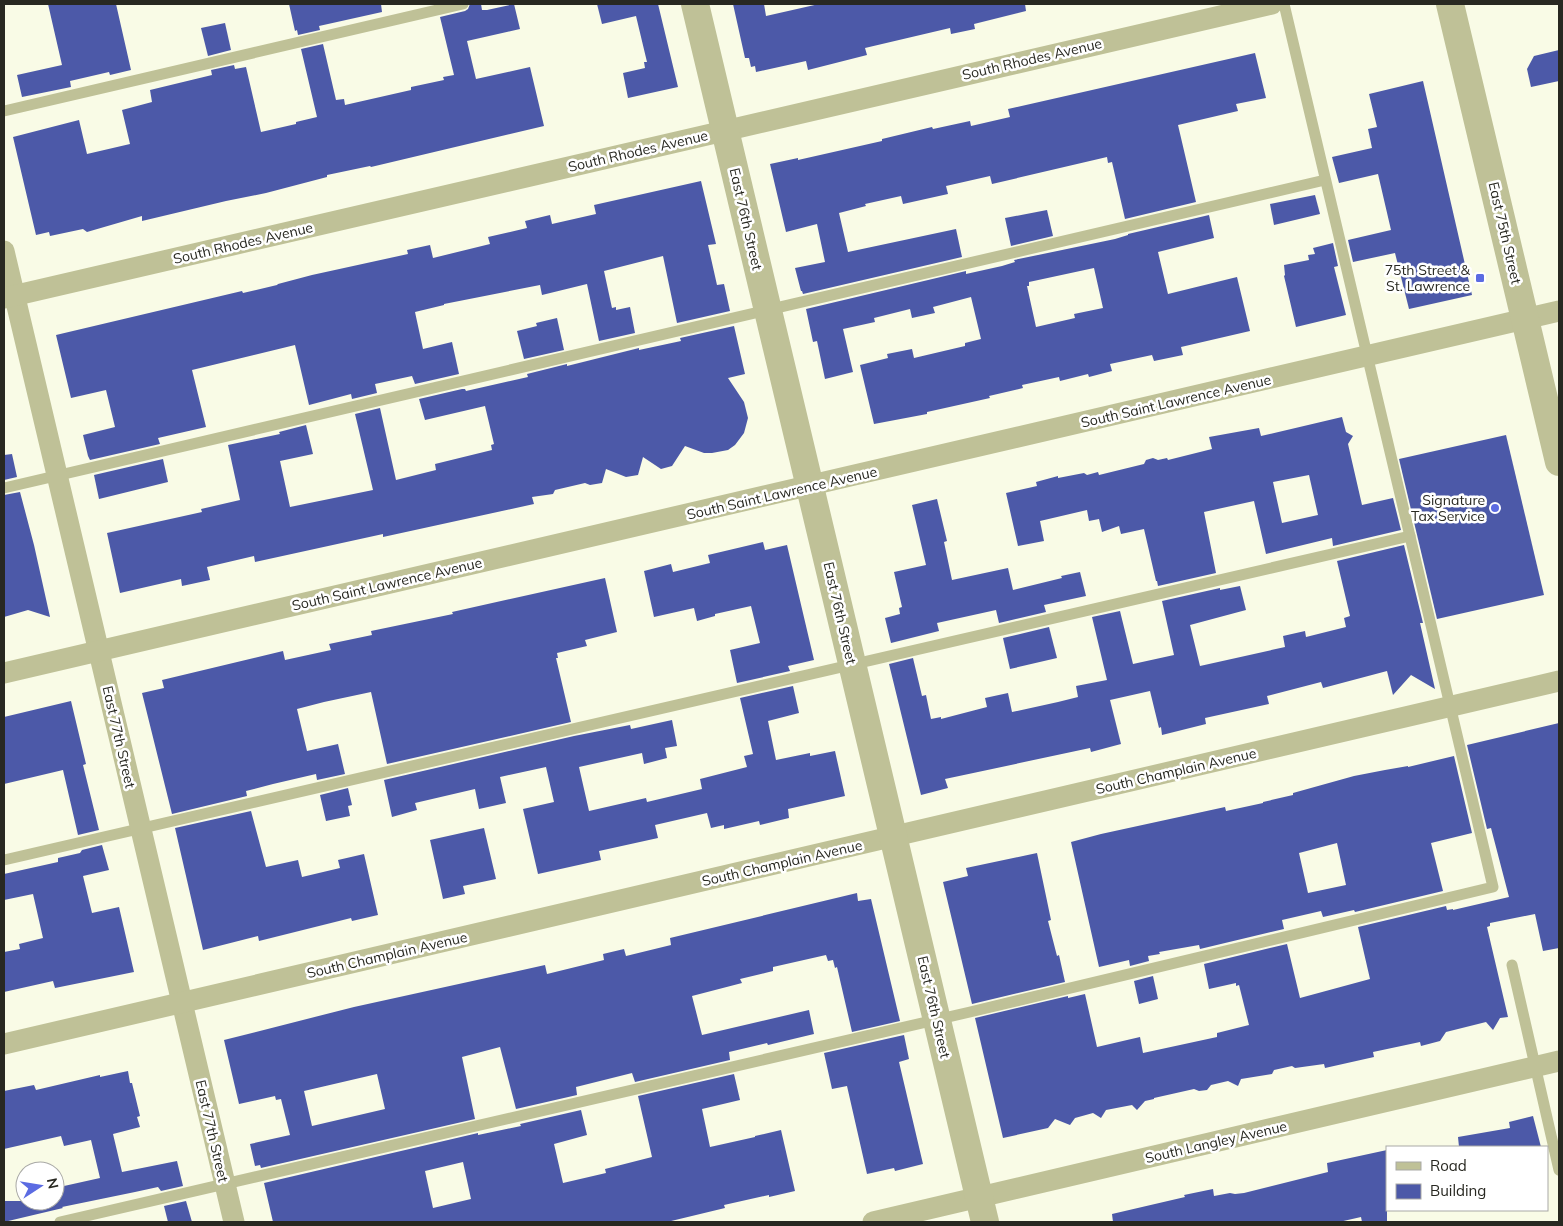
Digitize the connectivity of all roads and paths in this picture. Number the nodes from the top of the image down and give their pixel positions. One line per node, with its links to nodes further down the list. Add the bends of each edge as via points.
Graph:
1 (463, 4): 6 (lane)
2 (695, 4): 7 (street, East 76th Street)
3 (1272, 4): 7 (street, South Rhodes Avenue)
4 (1284, 4): 8 (lane)
5 (1450, 4): 13 (street, East 75th Street)
6 (4, 111)
7 (725, 131): 10 (street, South Rhodes Avenue); 11 (street, East 76th Street)
8 (1325, 180): 11 (lane); 14 (lane)
9 (4, 251): 10 (street, East 77th Street)
10 (9, 297): 16 (street, East 77th Street)
11 (768, 311): 16 (lane); 17 (street, East 76th Street)
12 (1559, 311): 13 (street, South Saint Lawrence Avenue)
13 (1526, 318): 14 (street, South Saint Lawrence Avenue); 15 (street, East 75th Street)
14 (1367, 356): 17 (street, South Saint Lawrence Avenue); 19 (lane)
15 (1559, 462)
16 (57, 476): 18 (lane); 20 (street, East 77th Street)
17 (810, 486): 20 (street, South Saint Lawrence Avenue); 21 (street, East 76th Street)
18 (4, 488)
19 (1410, 536): 21 (lane); 24 (lane)
20 (99, 651): 22 (street, South Saint Lawrence Avenue); 25 (street, East 77th Street)
21 (852, 664): 25 (lane); 26 (street, East 76th Street)
22 (4, 673)
23 (1559, 681): 24 (street, South Champlain Avenue)
24 (1450, 707): 26 (street, South Champlain Avenue); 30 (lane, via 1493,887)
25 (140, 828): 27 (lane); 29 (street, East 77th Street)
26 (893, 837): 29 (street, South Champlain Avenue); 30 (street, East 76th Street)
27 (4, 860)
28 (1512, 964): 33 (lane)
29 (182, 1003): 31 (street, South Champlain Avenue); 35 (street, East 77th Street)
30 (936, 1020): 35 (lane); 36 (street, East 76th Street)
31 (4, 1044)
32 (1559, 1061): 33 (street, South Langley Avenue)
33 (1535, 1067): 34 (lane); 36 (street, South Langley Avenue)
34 (1559, 1170)
35 (225, 1184): 37 (lane); 38 (street, East 77th Street)
36 (982, 1210): 39 (street, South Langley Avenue)
37 (60, 1222)
38 (234, 1222)
39 (873, 1222)

